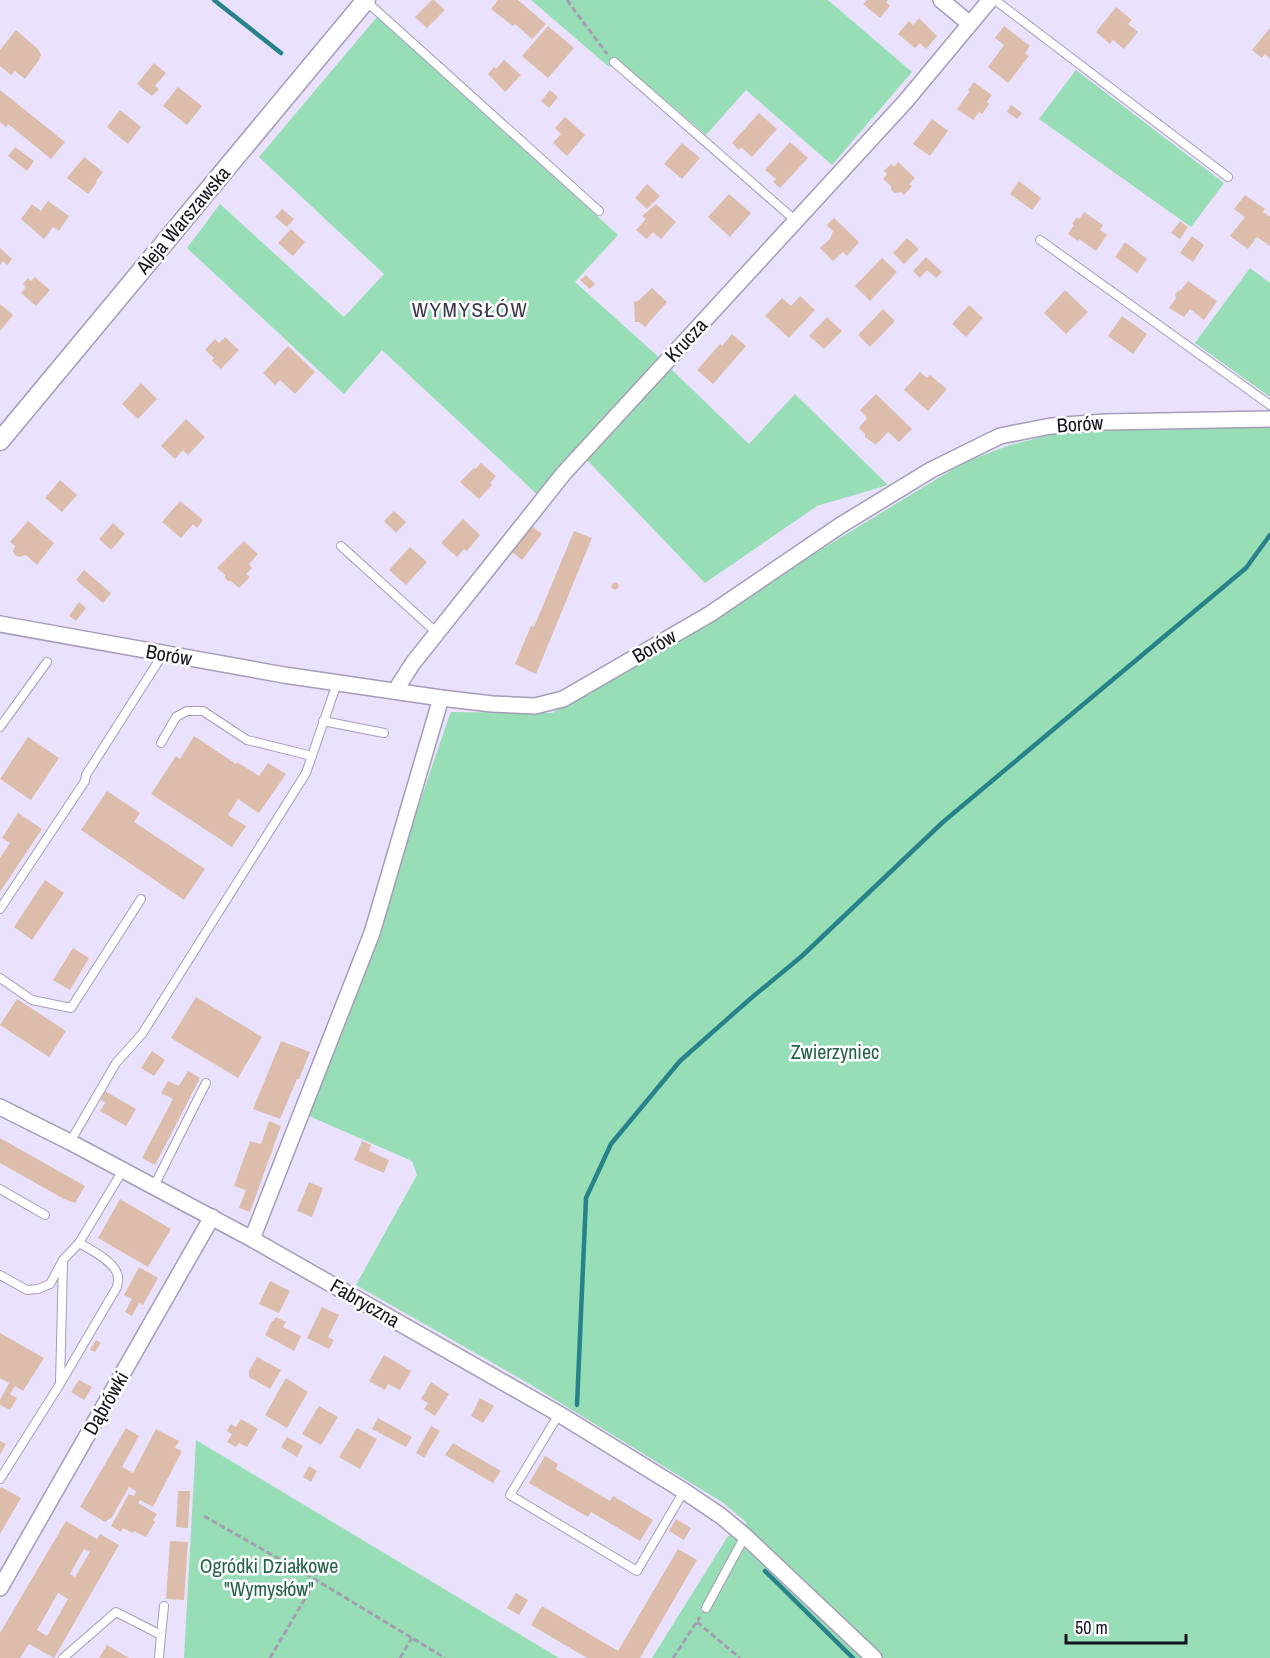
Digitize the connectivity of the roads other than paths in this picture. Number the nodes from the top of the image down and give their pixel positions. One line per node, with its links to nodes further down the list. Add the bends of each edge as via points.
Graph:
1 (365, 0): 8 (lane); 13 (street, Aleja Warszawska)
2 (941, 0): 5 (street)
3 (990, 0): 5 (street, Krucza)
4 (995, 0): 7 (lane)
5 (970, 24): 9 (street, Krucza)
6 (614, 62): 9 (lane)
7 (1228, 177)
8 (599, 211)
9 (796, 221): 16 (street, Krucza, via 564,473)
10 (1040, 240): 11 (lane)
11 (1270, 405)
12 (1270, 419): 21 (street, Borów, via 1105,422 1051,426 1000,436 931,470 710,614 563,699 535,706)
13 (0, 441)
14 (341, 546): 16 (lane)
15 (0, 624): 17 (street, Borów)
16 (437, 633): 20 (street, Krucza)
17 (163, 654): 19 (street, Borów); 28 (lane)
18 (47, 662): 23 (lane)
19 (337, 683): 20 (street, Borów); 22 (lane)
20 (395, 691): 21 (street, Borów)
21 (441, 698): 38 (street, via 372,933)
22 (323, 721): 24 (lane); 26 (lane)
23 (0, 727)
24 (384, 733)
25 (160, 743): 26 (lane, via 176,717 187,711 203,711 247,740)
26 (312, 756): 32 (lane, via 306,773 142,1034 116,1063)
27 (141, 899): 29 (lane, via 71,1008 32,1000)
28 (0, 909)
29 (0, 978)
30 (206, 1083): 34 (lane)
31 (0, 1107): 32 (street, Fabryczna)
32 (70, 1142): 33 (street, Fabryczna)
33 (123, 1170): 34 (street, Fabryczna); 39 (lane)
34 (154, 1186): 37 (street, Fabryczna)
35 (0, 1189): 36 (lane)
36 (45, 1215)
37 (212, 1217): 38 (street, Fabryczna); 47 (street, Dąbrówki)
38 (252, 1239): 43 (street, Fabryczna)
39 (80, 1243): 40 (lane); 42 (lane, via 113,1267 118,1276 117,1287)
40 (63, 1260): 41 (lane, via 50,1284 38,1289 27,1290); 42 (lane)
41 (0, 1275)
42 (60, 1384): 44 (lane)
43 (560, 1414): 45 (street, Fabryczna); 45 (lane, via 510,1496 637,1571)
44 (0, 1479)
45 (684, 1491): 46 (street, Fabryczna)
46 (746, 1536): 49 (lane); 53 (street, Fabryczna)
47 (0, 1588)
48 (164, 1606): 50 (lane)
49 (706, 1608)
50 (161, 1635): 51 (lane, via 116,1612); 52 (lane)
51 (63, 1658)
52 (159, 1658)
53 (874, 1658)

